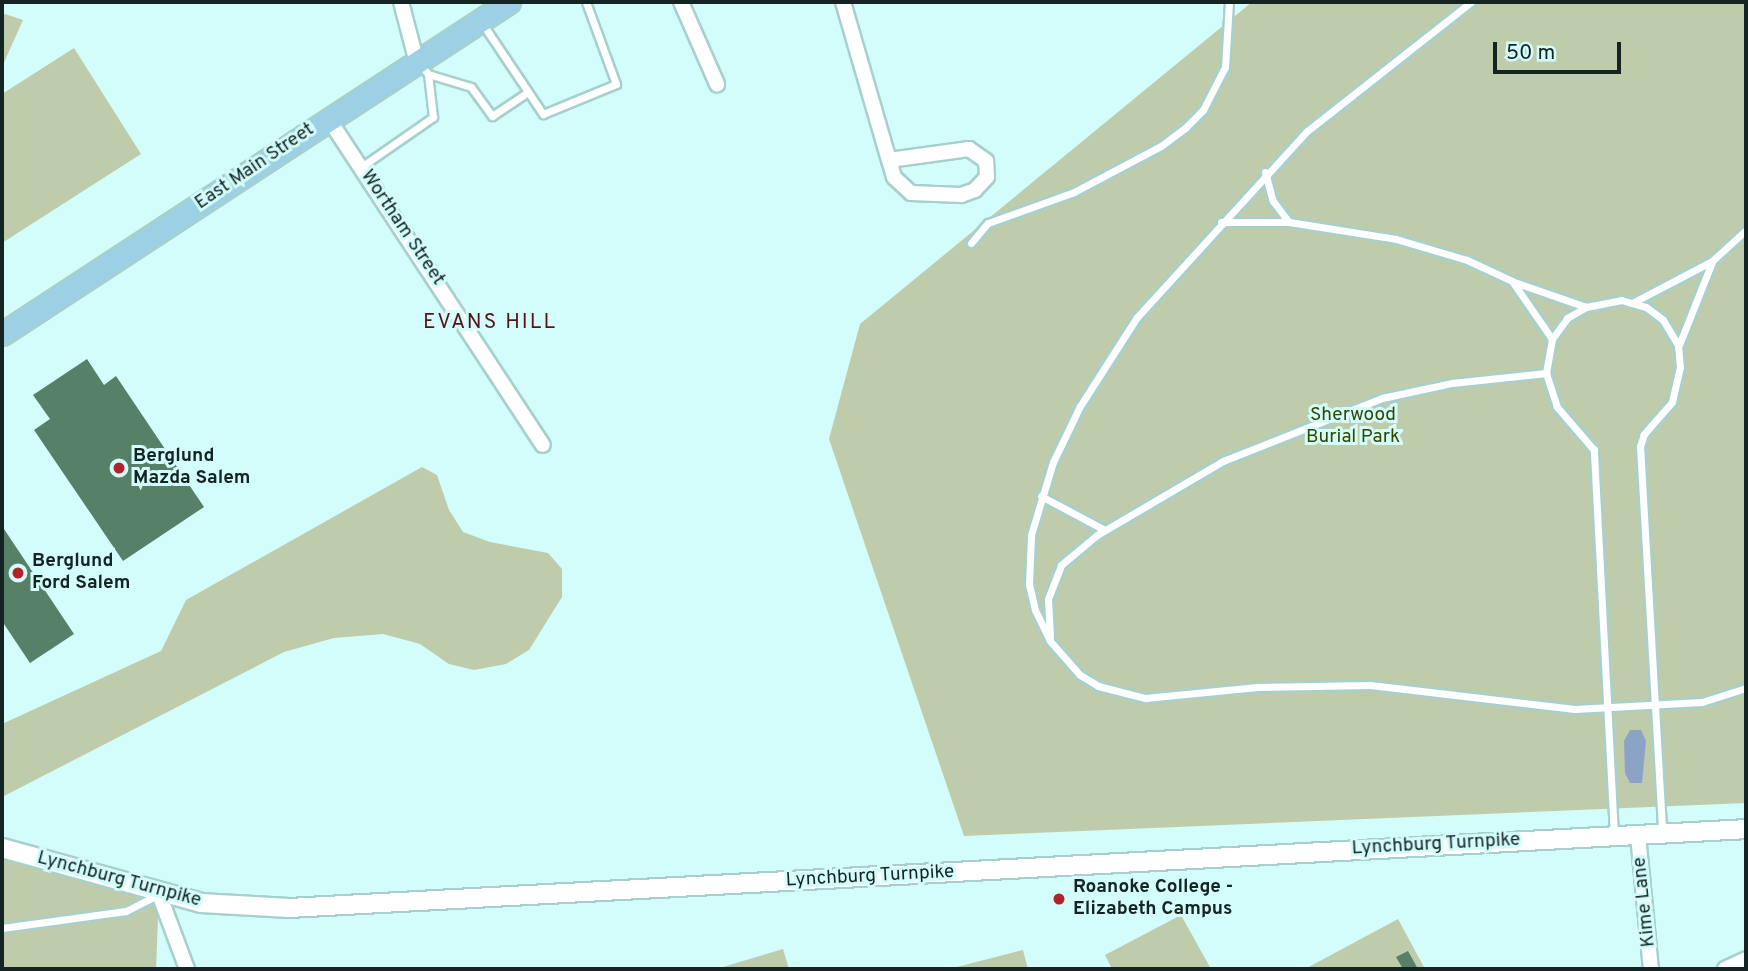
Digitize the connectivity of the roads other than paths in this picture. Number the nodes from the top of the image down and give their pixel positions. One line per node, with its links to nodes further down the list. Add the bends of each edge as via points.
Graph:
1 (401, 2): 9 (street)
2 (509, 2): 8 (main road, East Main Street)
3 (586, 2): 11 (lane, via 616,84 543,114)
4 (681, 2): 10 (street)
5 (843, 2): 13 (street)
6 (1229, 2): 19 (lane, via 1225,68 1203,110 1186,127 1161,146 1074,192 988,223)
7 (1471, 2): 15 (lane, via 1366,81)
8 (479, 18): 9 (main road, East Main Street); 11 (lane)
9 (422, 66): 11 (lane, via 471,88 492,116); 12 (main road, East Main Street); 14 (lane, via 433,117)
10 (718, 84)
11 (528, 92)
12 (328, 118): 14 (street, Wortham Street); 24 (main road, East Main Street)
13 (889, 160): 13 (street, via 894,177 911,193 961,195 975,190 987,177 986,161 968,149)
14 (361, 167): 28 (street, Wortham Street)
15 (1265, 172): 16 (lane); 17 (lane, via 1273,201)
16 (1221, 222): 17 (lane); 29 (lane, via 1137,317 1107,360 1053,462)
17 (1289, 222): 21 (lane, via 1396,239 1467,260)
18 (1746, 230): 20 (lane)
19 (971, 243)
20 (1712, 261): 22 (lane); 26 (lane)
21 (1512, 281): 23 (lane); 25 (lane)
22 (1634, 302): 23 (lane, via 1603,301); 26 (lane, via 1663,320)
23 (1586, 307): 25 (lane, via 1567,318)
24 (2, 334)
25 (1552, 339): 27 (lane)
26 (1678, 345): 33 (lane, via 1680,367 1672,402 1644,434 1640,446)
27 (1546, 373): 30 (lane, via 1452,383 1382,398 1223,461); 34 (lane, via 1557,407 1594,450)
28 (543, 445)
29 (1041, 496): 30 (lane); 31 (lane, via 1031,535 1029,584 1034,610)
30 (1105, 530): 31 (lane, via 1061,565 1048,600)
31 (1050, 641): 34 (lane, via 1064,660 1098,686 1145,698 1257,687 1370,685 1523,705)
32 (1746, 688): 33 (lane, via 1702,702)
33 (1655, 706): 34 (lane); 36 (lane)
34 (1609, 707): 38 (lane)
35 (1746, 829): 36 (street, Lynchburg Turnpike)
36 (1662, 833): 37 (street, Lynchburg Turnpike)
37 (1638, 835): 38 (street, Lynchburg Turnpike); 44 (street, Kime Lane)
38 (1615, 836): 40 (street, Lynchburg Turnpike, via 289,908 201,903)
39 (2, 848): 40 (street, Lynchburg Turnpike)
40 (159, 894): 41 (lane, via 126,911); 43 (street)
41 (2, 928)
42 (1746, 959): 45 (street)
43 (187, 969)
44 (1651, 969)
45 (1726, 969)

